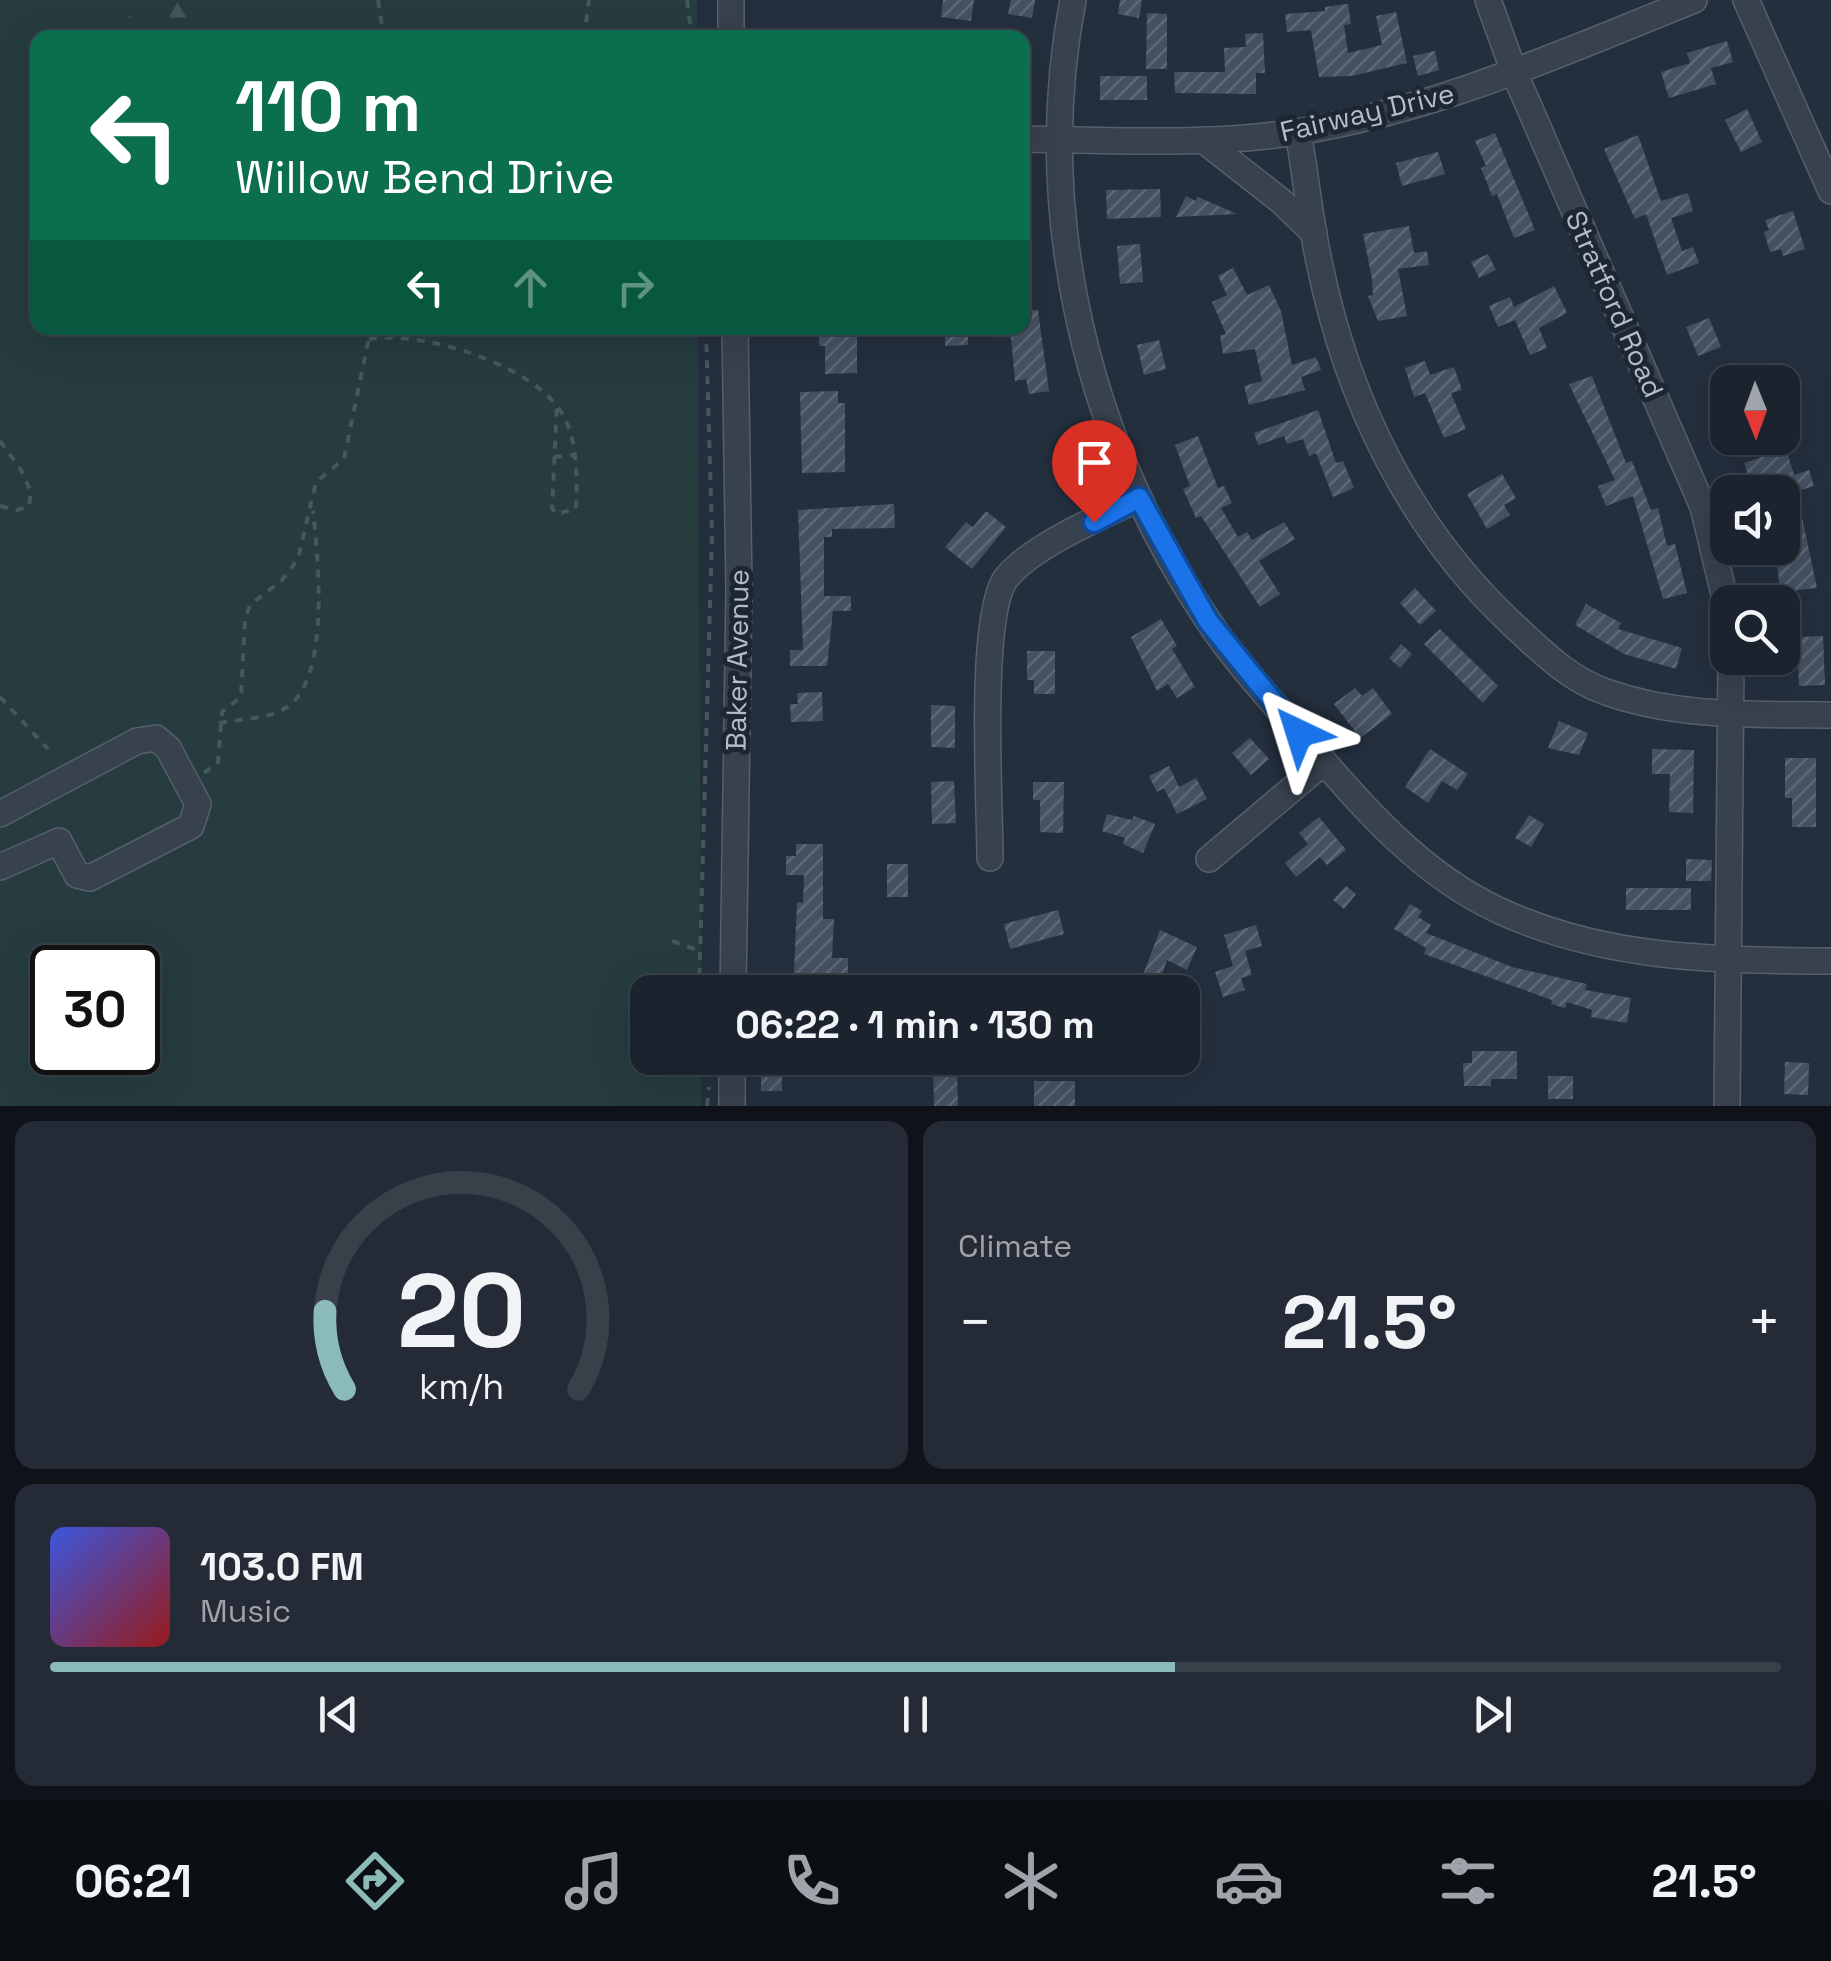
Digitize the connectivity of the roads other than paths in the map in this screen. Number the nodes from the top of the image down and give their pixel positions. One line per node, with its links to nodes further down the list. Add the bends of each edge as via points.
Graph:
1 (731, 0): 6 (street)
2 (1073, 0): 10 (street)
3 (1488, 0): 7 (street, Stratford Road)
4 (1694, 0): 7 (street, Fairway Drive)
5 (1746, 0): 12 (street)
6 (731, 30)
7 (1514, 72): 8 (street, Fairway Drive, via 1428,102); 16 (street, Stratford Road, via 1702,507)
8 (1298, 132): 11 (street, Fairway Drive); 13 (street)
9 (1030, 139): 10 (street, Fairway Drive)
10 (1059, 139): 11 (street, Fairway Drive); 15 (street, via 1079,319 1102,405)
11 (1203, 140): 13 (street)
12 (1831, 191)
13 (1314, 233): 19 (street, via 1340,346 1373,432 1414,506 1488,601 1560,666 1602,691 1653,706)
14 (735, 335): 27 (street, Baker Avenue)
15 (1139, 498): 20 (street, via 1208,621); 22 (street, via 1021,562 996,592)
16 (1723, 585)
17 (1732, 675): 19 (street)
18 (1831, 714): 19 (street)
19 (1734, 715): 25 (street)
20 (1324, 762): 23 (street); 25 (street, via 1415,858 1497,909 1634,953)
21 (0, 814): 24 (street, via 138,741 156,738 198,804 192,826 90,878 77,875 59,841)
22 (990, 858)
23 (1209, 859)
24 (0, 867)
25 (1729, 960): 26 (street); 30 (street)
26 (1831, 961)
27 (734, 975)
28 (732, 1075): 29 (street)
29 (732, 1106)
30 (1726, 1106)

